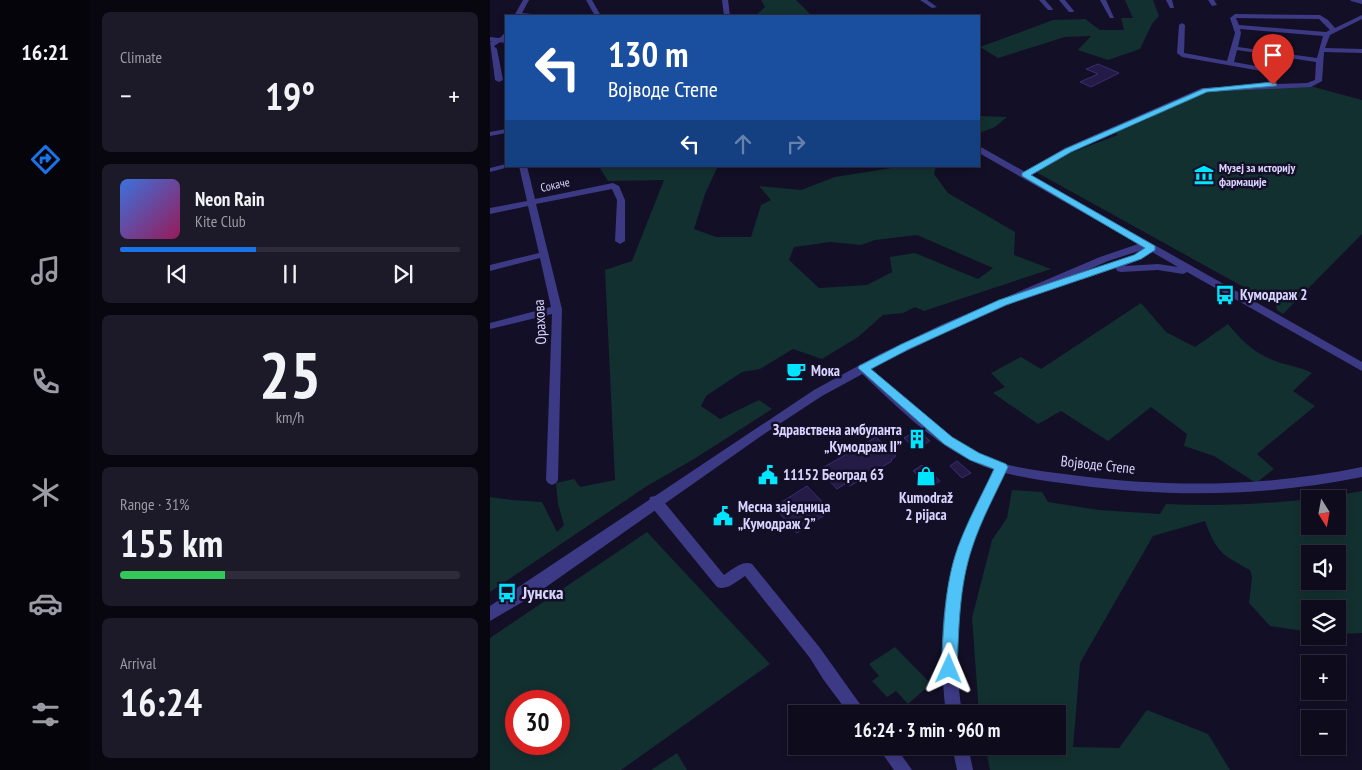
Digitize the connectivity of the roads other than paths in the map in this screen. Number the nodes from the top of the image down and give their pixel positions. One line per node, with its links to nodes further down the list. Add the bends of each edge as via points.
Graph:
1 (526, 0): 15 (street)
2 (589, 0): 16 (street)
3 (725, 0): 17 (street)
4 (923, 0): 12 (street)
5 (1042, 0): 13 (street)
6 (1062, 0): 14 (street)
7 (1103, 0): 18 (street)
8 (1169, 0): 11 (street)
9 (1353, 0): 10 (street)
10 (1362, 2)
11 (1172, 7)
12 (934, 8)
13 (1050, 10)
14 (1071, 11)
15 (518, 15)
16 (597, 15)
17 (727, 15)
18 (1112, 17)
19 (1362, 17): 22 (street)
20 (1182, 25): 30 (street, via 1182,55)
21 (1236, 27): 22 (street); 22 (street, via 1232,18 1235,16 1317,17 1326,21); 26 (street, via 1238,33)
22 (1331, 32): 27 (street)
23 (490, 39): 24 (street)
24 (503, 41): 25 (street)
25 (490, 45): 31 (street)
26 (1234, 48): 29 (street); 30 (street)
27 (1321, 50): 28 (street); 29 (street)
28 (1362, 51)
29 (1319, 60): 33 (street, via 1318,81 1308,85)
30 (1230, 62): 33 (street, via 1270,70)
31 (502, 80): 32 (street)
32 (490, 82)
33 (1273, 86): 40 (street, via 1206,90 1068,150)
34 (505, 131): 35 (street)
35 (490, 134)
36 (980, 150): 40 (street)
37 (505, 167): 39 (street)
38 (523, 167): 41 (street, Орахова)
39 (490, 170)
40 (1025, 175): 43 (street)
41 (532, 202): 42 (street); 44 (street, Сокаче, via 615,187 621,200); 46 (street, Орахова)
42 (490, 211)
43 (1118, 228): 45 (street); 47 (street, via 1120,240)
44 (620, 241)
45 (1148, 246): 47 (street); 49 (street, via 1138,257); 50 (street)
46 (545, 254): 48 (street); 52 (street, Орахова)
47 (1104, 259): 51 (street)
48 (490, 268)
49 (1089, 274): 50 (street, via 1148,266 1171,268); 51 (street)
50 (1198, 276): 54 (street)
51 (1003, 302): 55 (street)
52 (557, 309): 53 (street); 58 (street, Орахова)
53 (490, 326)
54 (1362, 367)
55 (863, 368): 56 (street, Војводе Степе, via 948,441); 59 (street, via 818,393)
56 (1002, 467): 57 (street, Војводе Степе, via 1109,484 1212,489 1292,484); 62 (street, via 965,547 955,590 949,649)
57 (1362, 472)
58 (552, 480)
59 (655, 501): 60 (street); 61 (street, via 722,583 747,568 816,653)
60 (490, 614)
61 (852, 705)
62 (953, 705)
63 (892, 755): 65 (street)
64 (962, 755): 66 (street)
65 (904, 770)
66 (965, 770)

